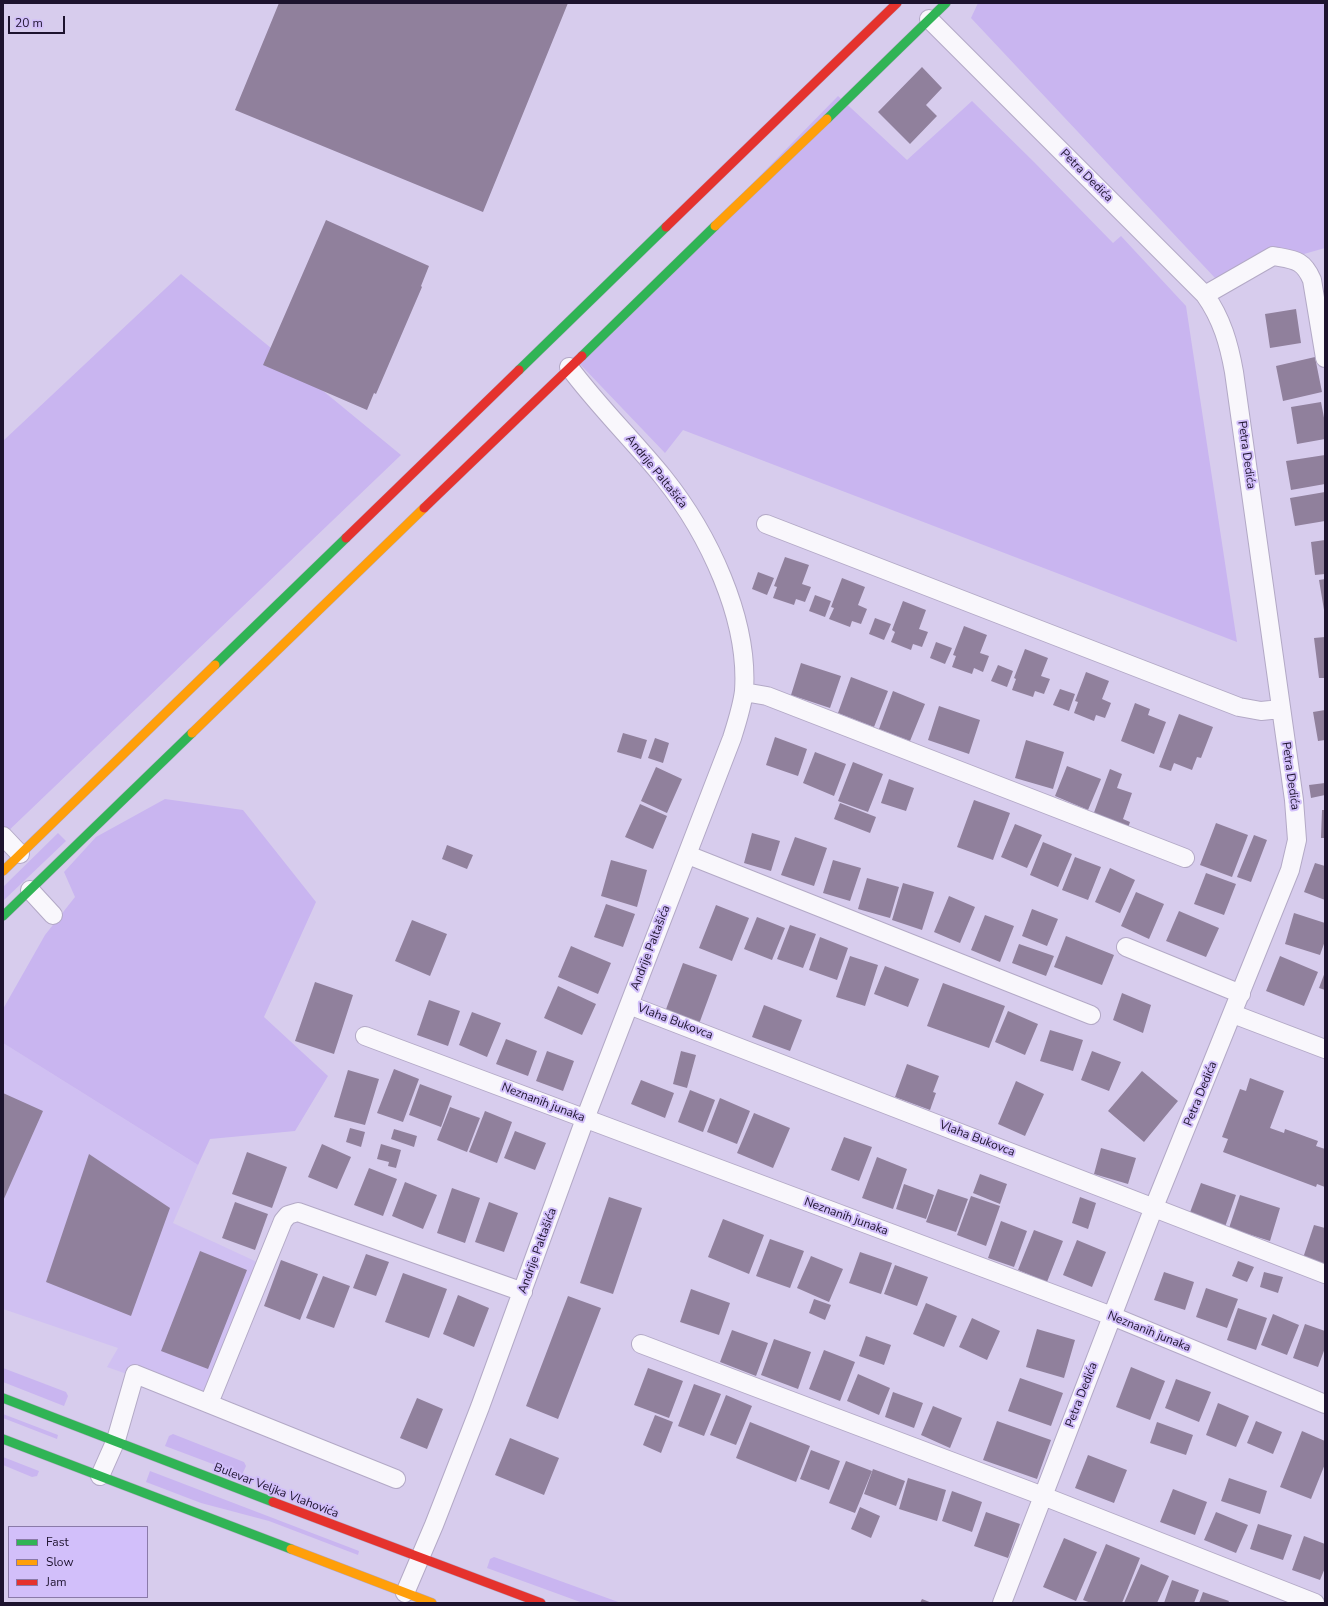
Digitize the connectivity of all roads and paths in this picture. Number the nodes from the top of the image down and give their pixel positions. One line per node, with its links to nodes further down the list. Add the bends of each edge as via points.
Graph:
1 (897, 3): 11 (main road)
2 (946, 3): 3 (main road)
3 (929, 19): 4 (street, Petra Dedića); 6 (main road)
4 (1205, 295): 5 (street, via 1273,256 1300,262 1308,270 1312,280); 9 (street, Petra Dedića, via 1223,327 1234,372)
5 (1325, 358)
6 (569, 367): 8 (street, Andrije Paltašića, via 663,477 700,532 725,587 737,624 744,656); 15 (main road)
7 (766, 524): 9 (street, via 1239,707)
8 (744, 692): 12 (street, Andrije Paltašića, via 732,738); 13 (street, via 767,696)
9 (1281, 709): 19 (street, Petra Dedića, via 1296,822 1296,848 1290,870)
10 (3, 836): 11 (street)
11 (20, 854): 14 (main road)
12 (688, 855): 20 (street, Andrije Paltašića); 22 (street)
13 (1185, 858)
14 (3, 871)
15 (30, 890): 16 (street); 17 (main road)
16 (53, 915)
17 (3, 916)
18 (1126, 947): 19 (street)
19 (1240, 994): 21 (street, Petra Dedića)
20 (629, 1005): 25 (street, Andrije Paltašića); 26 (street, Vlaha Bukovca)
21 (1233, 1014): 24 (street); 26 (street, Petra Dedića)
22 (1091, 1015)
23 (365, 1036): 25 (street, Neznanih junaka)
24 (1325, 1050)
25 (585, 1119): 28 (street, Andrije Paltašića); 29 (street, Neznanih junaka)
26 (1154, 1208): 27 (street, Vlaha Bukovca); 29 (street, Petra Dedića)
27 (1325, 1274)
28 (523, 1292): 32 (street, via 298,1212 288,1215 283,1221); 39 (street, Andrije Paltašića, via 434,1525)
29 (1112, 1316): 33 (street, Neznanih junaka); 38 (street, Petra Dedića)
30 (641, 1344): 38 (street)
31 (3, 1398): 35 (main road, Bulevar Veljka Vlahovića)
32 (209, 1403): 35 (street, via 136,1374); 37 (street)
33 (1325, 1404)
34 (3, 1439): 36 (main road)
35 (116, 1440): 36 (street); 39 (main road, Bulevar Veljka Vlahovića, via 188,1470)
36 (100, 1476): 40 (main road)
37 (396, 1479)
38 (1043, 1496): 43 (street, Petra Dedića); 44 (street)
39 (419, 1557): 40 (street, Andrije Paltašića); 42 (main road, Bulevar Veljka Vlahovića)
40 (405, 1593): 41 (main road)
41 (432, 1603)
42 (541, 1603)
43 (1002, 1603)
44 (1314, 1603)

